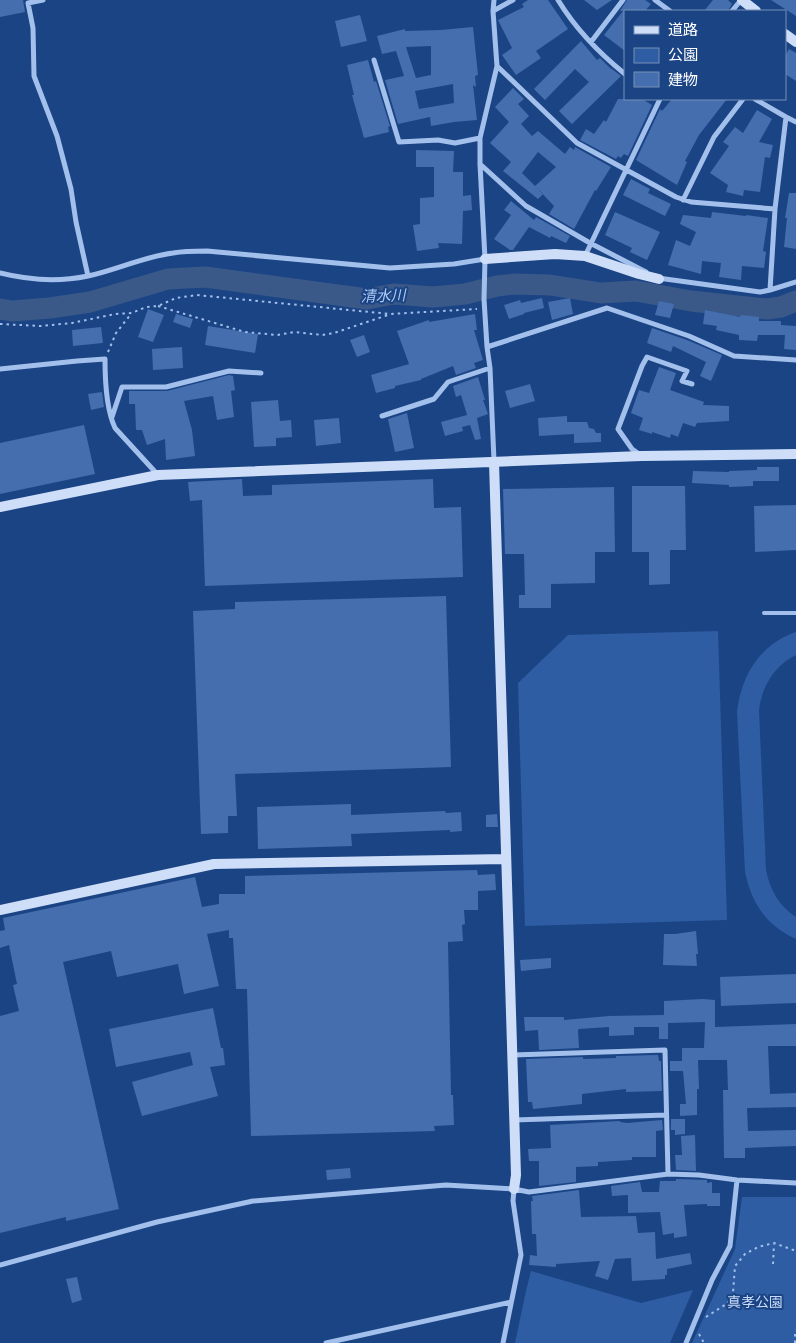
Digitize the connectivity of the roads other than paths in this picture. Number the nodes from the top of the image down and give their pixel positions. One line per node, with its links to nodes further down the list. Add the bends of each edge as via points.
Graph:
1 (44, 0): 30 (street, via 28,3 33,28 34,76 57,136)
2 (494, 0): 11 (street)
3 (513, 0): 11 (street)
4 (558, 0): 12 (street)
5 (623, 0): 12 (street)
6 (655, 0): 8 (street)
7 (741, 0): 9 (street); 10 (street)
8 (669, 10)
9 (733, 10)
10 (755, 10)
11 (493, 11): 14 (street)
12 (590, 42): 15 (street)
13 (374, 60): 21 (street, via 399,142 438,140 455,143)
14 (496, 66): 21 (street); 23 (street, via 577,143)
15 (624, 73)
16 (658, 100): 23 (street)
17 (742, 100): 24 (street, via 714,138)
18 (757, 100): 19 (street)
19 (786, 117): 20 (street); 25 (street)
20 (796, 122)
21 (480, 138): 22 (street)
22 (480, 164): 26 (street, via 526,206); 28 (street)
23 (625, 170): 24 (street); 26 (street)
24 (683, 200): 25 (street)
25 (775, 209): 33 (street)
26 (590, 243): 27 (street); 31 (street)
27 (585, 256): 28 (street, via 556,254); 31 (street)
28 (485, 259): 30 (street, via 390,268 185,251); 34 (street)
29 (0, 273): 30 (street, via 40,279)
30 (88, 276)
31 (659, 279): 33 (street)
32 (796, 282): 33 (street)
33 (770, 290)
34 (487, 347): 35 (street, via 607,308 689,336 734,356); 36 (street)
35 (796, 360)
36 (490, 368): 40 (street, via 448,382 434,399); 44 (street)
37 (0, 369): 41 (street, via 105,359)
38 (261, 373): 41 (street, via 228,371 166,387 122,387)
39 (692, 384): 43 (street, via 682,381 687,371 647,357 618,429)
40 (382, 416)
41 (111, 420): 45 (street)
42 (796, 454): 43 (street)
43 (641, 456): 44 (street)
44 (494, 462): 45 (street); 49 (street)
45 (158, 475): 46 (street)
46 (0, 507)
47 (764, 613): 48 (lane)
48 (796, 613)
49 (506, 859): 50 (street, via 214,864); 51 (street)
50 (0, 910)
51 (512, 1055): 52 (street, via 665,1050); 53 (street)
52 (666, 1115): 53 (street); 54 (street)
53 (514, 1120): 57 (street)
54 (668, 1174): 55 (street); 57 (street, via 529,1192)
55 (737, 1180): 56 (street); 62 (street, via 730,1246)
56 (796, 1183)
57 (514, 1189): 58 (street, via 446,1185 253,1201 157,1222); 59 (street, via 521,1255)
58 (0, 1265)
59 (510, 1302): 60 (street); 61 (street)
60 (326, 1343)
61 (503, 1343)
62 (686, 1343)

